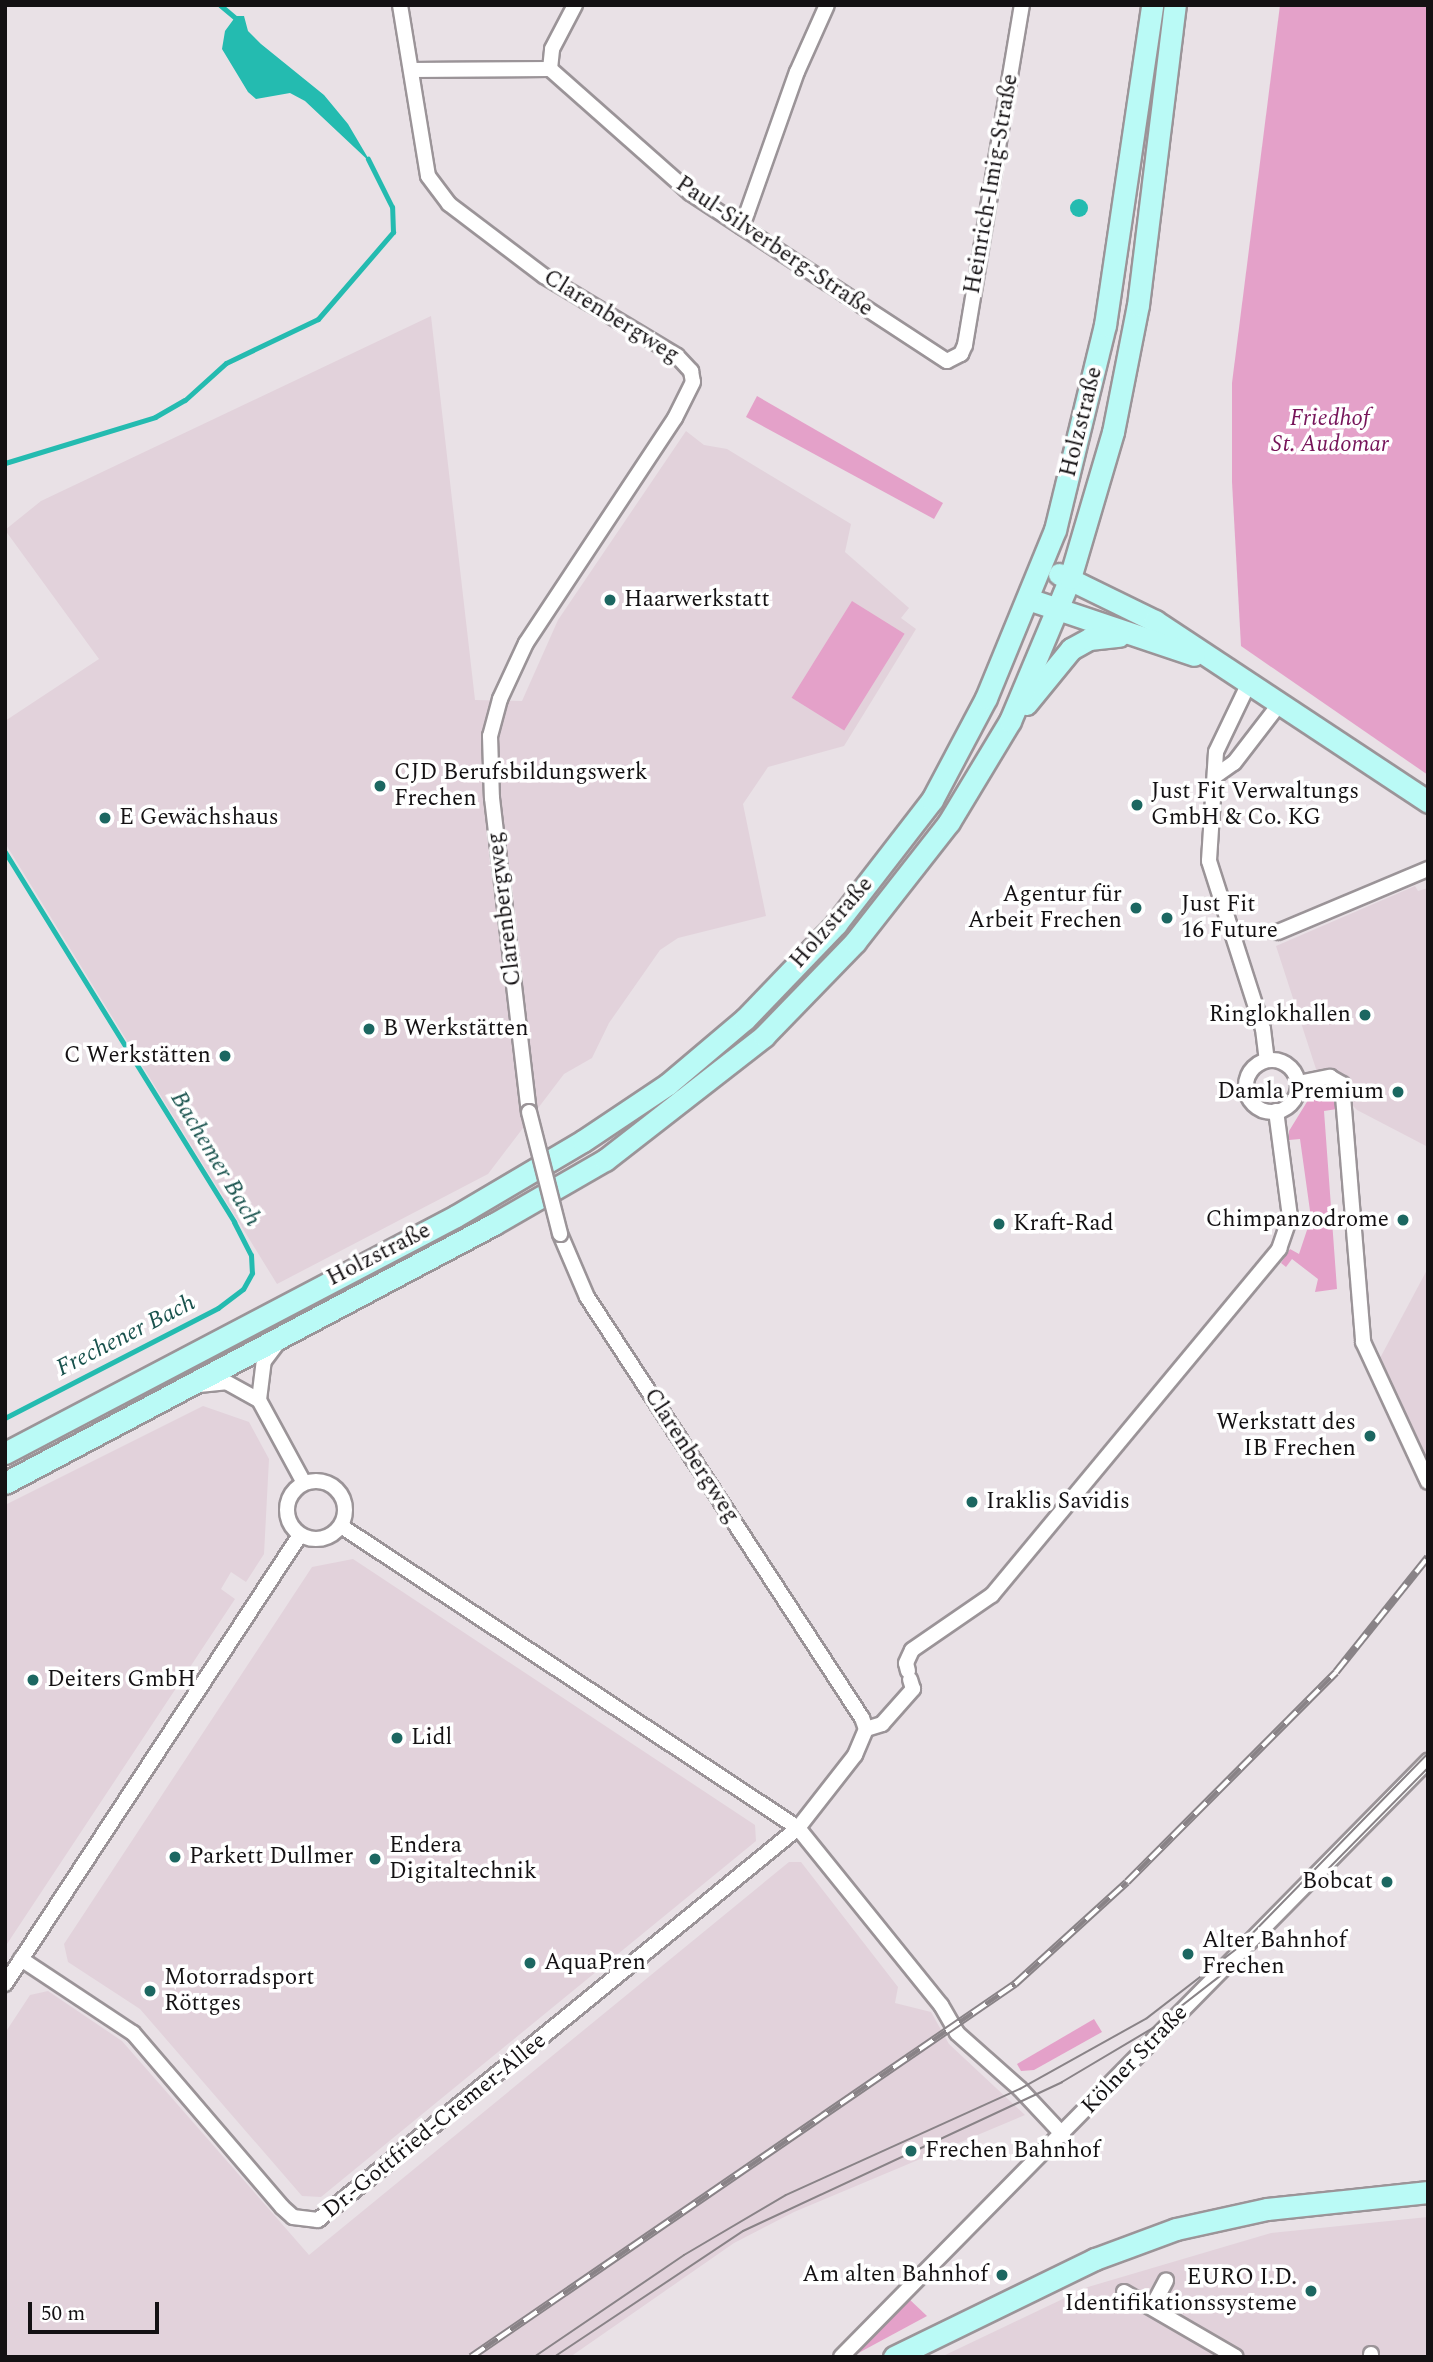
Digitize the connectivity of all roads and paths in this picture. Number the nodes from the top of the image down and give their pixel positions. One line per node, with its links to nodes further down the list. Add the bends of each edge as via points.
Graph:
1 (400, 5): 8 (street, Clarenbergweg)
2 (575, 5): 7 (street, via 552,49)
3 (827, 5): 9 (street, via 797,72)
4 (1022, 5): 10 (street, Heinrich-Imig-Straße, via 965,345)
5 (1152, 5): 11 (main road, Holzstraße, via 1105,325 1084,425)
6 (1175, 5): 12 (main road, Holzstraße, via 1138,305 1113,432)
7 (550, 69): 8 (street); 9 (street, Paul-Silverberg-Straße, via 690,193)
8 (411, 70): 36 (street, Clarenbergweg, bridge, via 428,176 449,204 544,276 677,356 691,372 692,382 675,418 526,643 500,699 490,736 492,798 529,1112 560,1234 587,1297)
9 (742, 227): 10 (street, Paul-Silverberg-Straße, via 940,359)
10 (955, 360)
11 (1041, 566): 12 (main road); 13 (main road, Holzstraße)
12 (1070, 578): 14 (main road, Holzstraße); 16 (main road, via 1155,621)
13 (1028, 599): 14 (main road); 30 (main road, Holzstraße, via 986,698 932,800 836,924 746,1019 668,1084 456,1216)
14 (1058, 610): 15 (main road); 19 (main road, Holzstraße)
15 (1128, 635): 16 (main road); 19 (main road, Holzstraße, via 1088,639 1071,649)
16 (1213, 661): 17 (main road)
17 (1249, 683): 18 (main road); 20 (street, via 1216,751)
18 (1281, 702): 20 (street, via 1234,763); 21 (main road)
19 (1010, 721): 27 (main road, Holzstraße, via 949,822 855,942 764,1037 605,1160)
20 (1218, 774): 24 (street, via 1209,861 1263,1029)
21 (1428, 802)
22 (1428, 869): 23 (street)
23 (1279, 932)
24 (1267, 1060): 25 (street, via 1284,1062); 26 (street, via 1248,1075 1246,1091 1257,1107)
25 (1298, 1083): 26 (street, via 1295,1098); 31 (street, via 1330,1077 1342,1084 1363,1342)
26 (1276, 1111): 36 (street, via 1290,1217 1279,1249 992,1595 912,1650 905,1663 913,1689 882,1724)
27 (283, 1336): 28 (main road, Holzstraße); 29 (street, via 264,1361)
28 (190, 1385): 29 (street, via 226,1382); 32 (main road, Holzstraße)
29 (259, 1400): 33 (street)
30 (5, 1453)
31 (1428, 1482)
32 (5, 1483)
33 (304, 1483): 34 (street, via 319,1481 337,1489 346,1507); 35 (street, via 293,1493 287,1511)
34 (341, 1526): 35 (street, via 327,1537); 38 (street)
35 (300, 1535): 39 (street)
36 (866, 1729): 38 (street, Dr.-Gottfried-Cremer-Allee, via 855,1755)
37 (1428, 1761): 41 (street, Kölner Straße)
38 (798, 1828): 39 (street, Dr.-Gottfried-Cremer-Allee, via 318,2220 293,2217 282,2207 133,2034); 41 (street, via 941,2005 957,2033)
39 (22, 1959): 40 (street)
40 (5, 1984)
41 (1063, 2136): 46 (street, Kölner Straße)
42 (1428, 2192): 47 (main road, via 1267,2209 1176,2229 1095,2259)
43 (1166, 2281): 45 (street)
44 (1124, 2292): 45 (street)
45 (1152, 2307): 48 (street)
46 (841, 2357)
47 (894, 2357)
48 (1236, 2357)

